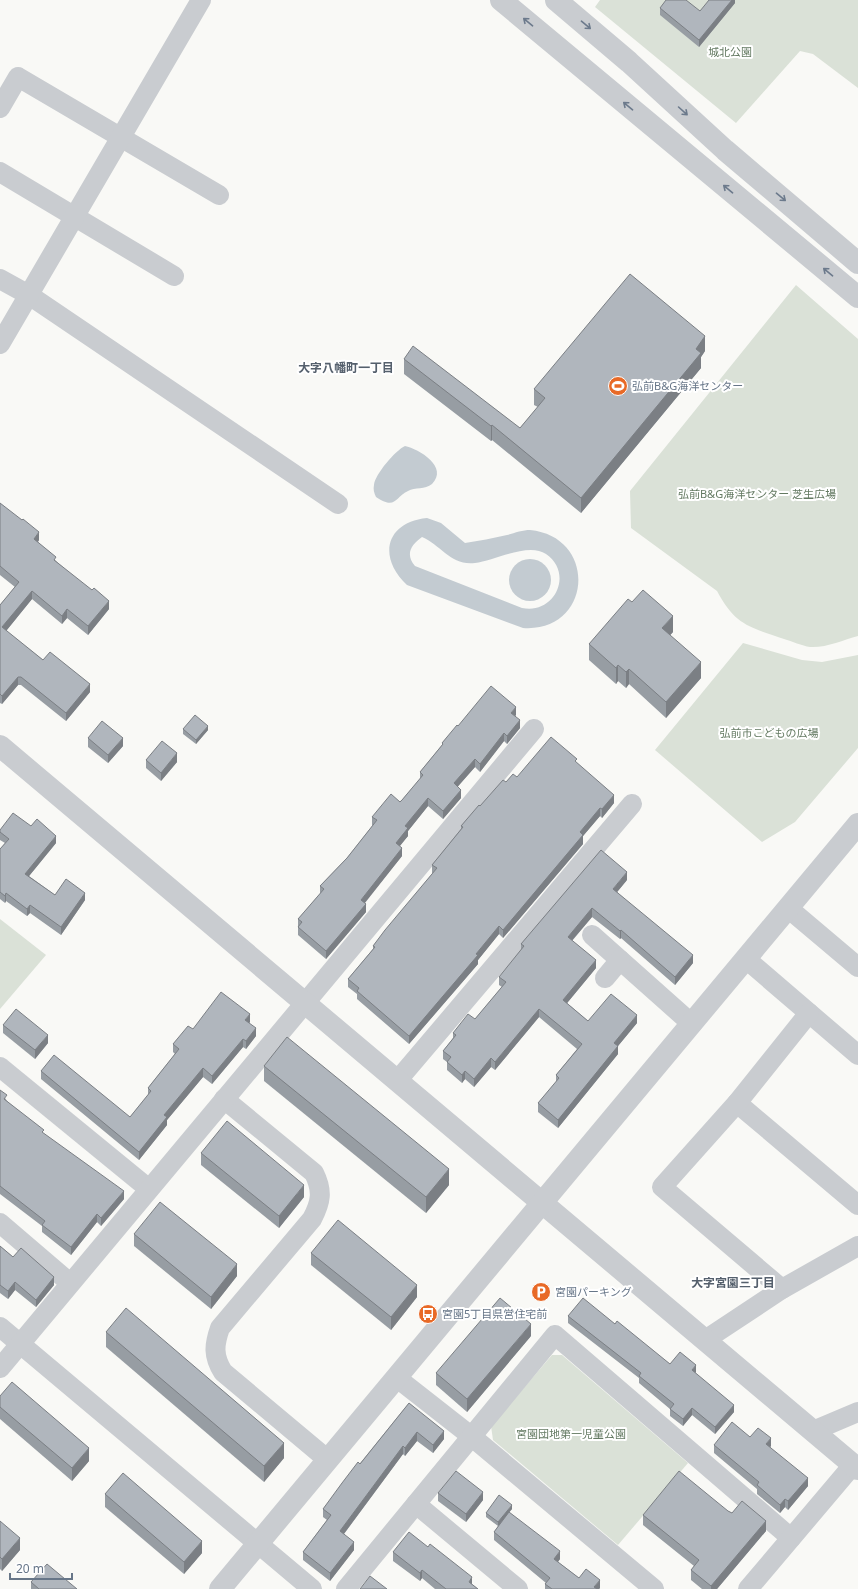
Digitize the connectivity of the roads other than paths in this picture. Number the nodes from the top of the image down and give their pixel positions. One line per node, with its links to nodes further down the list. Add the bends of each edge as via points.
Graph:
1 (201, 0): 5 (street)
2 (501, 0): 13 (street, one-way to 2)
3 (556, 0): 9 (street, one-way to 9, via 629,62 725,150)
4 (0, 108): 5 (street, via 18,77)
5 (121, 137): 7 (street); 8 (street)
6 (0, 172): 8 (street)
7 (219, 195)
8 (75, 217): 10 (street); 12 (street)
9 (858, 263)
10 (174, 276)
11 (0, 279): 12 (street)
12 (29, 295): 14 (street); 15 (street)
13 (858, 297)
14 (0, 344)
15 (338, 504)
16 (534, 729): 26 (street)
17 (0, 746): 26 (street)
18 (632, 804): 31 (street)
19 (858, 824): 20 (street)
20 (788, 908): 23 (street); 24 (street)
21 (592, 935): 22 (street)
22 (620, 960): 25 (street); 28 (street)
23 (746, 960): 27 (street); 28 (street)
24 (858, 967)
25 (605, 978)
26 (303, 1002): 31 (street); 32 (street)
27 (809, 1013): 29 (street); 33 (street)
28 (692, 1024): 35 (street)
29 (858, 1055)
30 (0, 1067): 34 (street)
31 (397, 1081): 35 (street)
32 (224, 1099): 34 (street); 49 (street, via 314,1173 320,1185 320,1197 312,1219 220,1328 215,1349 216,1361 223,1372)
33 (737, 1103): 36 (street); 40 (street, via 662,1187)
34 (149, 1189): 39 (street)
35 (543, 1204): 42 (street); 45 (street)
36 (858, 1205)
37 (0, 1223): 39 (street)
38 (858, 1246): 40 (street)
39 (70, 1283): 43 (street)
40 (782, 1289): 42 (street)
41 (0, 1327): 43 (street)
42 (705, 1340): 47 (street)
43 (20, 1344): 44 (street); 53 (street)
44 (0, 1368)
45 (397, 1378): 48 (street); 49 (street)
46 (858, 1412): 47 (street)
47 (813, 1431): 50 (street)
48 (471, 1436): 51 (street); 52 (street, via 555,1336); 58 (street)
49 (328, 1460): 53 (street)
50 (856, 1467): 52 (street)
51 (416, 1504): 56 (street); 57 (street)
52 (791, 1538): 59 (street)
53 (258, 1545): 54 (street); 55 (street)
54 (220, 1589)
55 (312, 1589)
56 (346, 1589)
57 (518, 1589)
58 (654, 1589)
59 (748, 1589)

